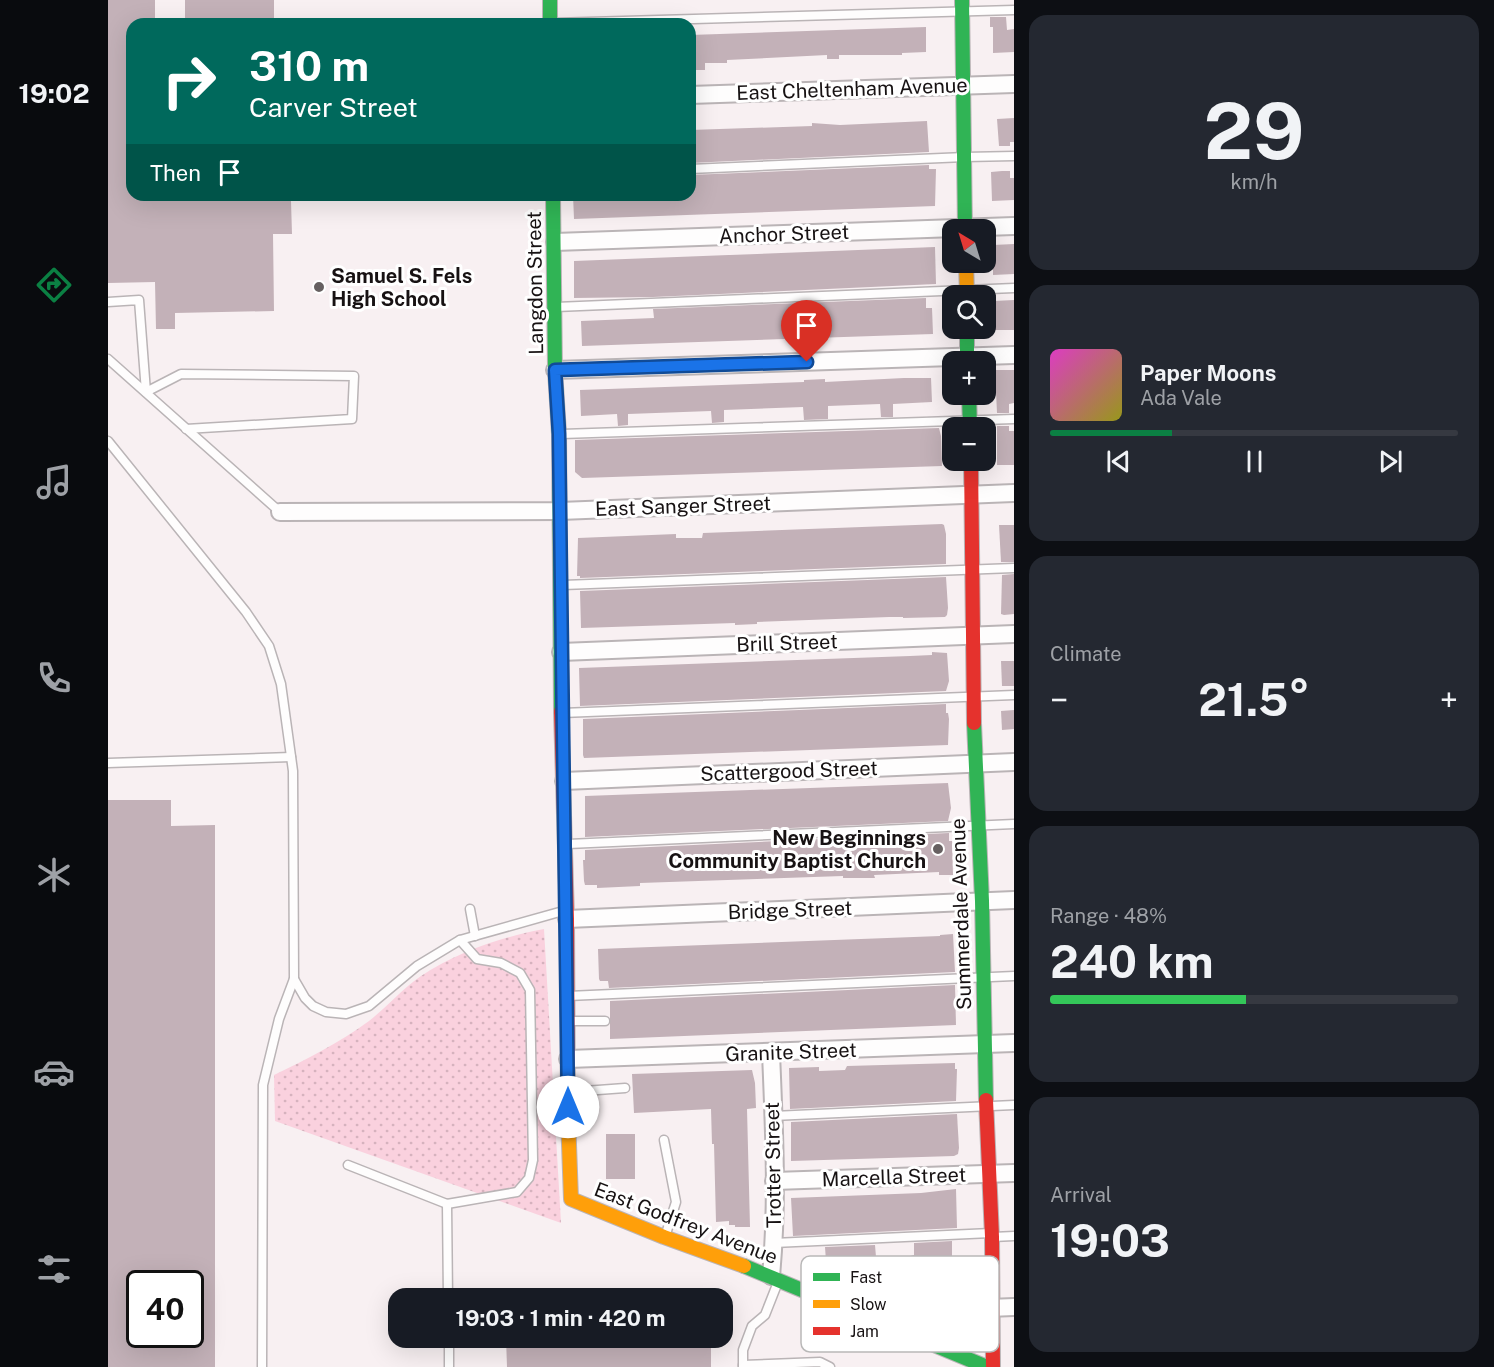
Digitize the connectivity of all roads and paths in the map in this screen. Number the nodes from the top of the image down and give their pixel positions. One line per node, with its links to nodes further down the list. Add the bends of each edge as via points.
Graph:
1 (550, 0): 4 (street)
2 (962, 6): 3 (lane); 5 (lane); 7 (street)
3 (1014, 10)
4 (550, 18)
5 (687, 18)
6 (1014, 84): 7 (street, East Cheltenham Avenue)
7 (964, 86): 8 (street, East Cheltenham Avenue); 10 (street)
8 (696, 95)
9 (1014, 156): 10 (lane)
10 (965, 157): 11 (lane); 13 (street)
11 (696, 169)
12 (553, 201): 17 (street, Langdon Street)
13 (965, 219)
14 (1014, 226): 15 (street, Anchor Street)
15 (996, 227)
16 (942, 230): 17 (street, Anchor Street)
17 (555, 242): 22 (street, Langdon Street)
18 (1014, 288): 19 (lane)
19 (996, 290)
20 (942, 294): 22 (lane)
21 (108, 302): 28 (lane, via 139,300)
22 (555, 308): 27 (street, Langdon Street)
23 (1014, 355): 24 (street)
24 (996, 357)
25 (108, 359): 28 (lane)
26 (942, 360): 27 (street)
27 (555, 370): 33 (street, Langdon Street)
28 (146, 392): 32 (lane); 32 (lane, via 181,375 354,376 352,419)
29 (1014, 419): 30 (lane)
30 (996, 421)
31 (942, 425): 33 (lane)
32 (186, 429): 39 (lane)
33 (559, 434): 38 (street, Langdon Street)
34 (108, 441): 49 (lane, via 269,646 281,684)
35 (971, 471): 37 (street, Summerdale Avenue)
36 (1014, 493): 37 (street, East Sanger Street)
37 (972, 495): 38 (street, East Sanger Street); 41 (street, Summerdale Avenue)
38 (560, 511): 39 (street, East Sanger Street); 42 (street, Langdon Street)
39 (280, 512)
40 (1014, 568): 41 (lane)
41 (972, 569): 42 (lane); 44 (street, Summerdale Avenue)
42 (560, 585): 45 (street, Langdon Street)
43 (1014, 634): 44 (street, Brill Street)
44 (972, 635): 45 (street, Brill Street); 47 (street, Summerdale Avenue)
45 (561, 651): 48 (street, Langdon Street)
46 (1014, 695): 47 (lane)
47 (974, 696): 48 (lane); 52 (street, Summerdale Avenue)
48 (561, 713): 53 (street, Langdon Street)
49 (291, 757): 51 (lane); 65 (lane)
50 (1014, 762): 52 (street, Scattergood Street)
51 (108, 763)
52 (975, 763): 53 (street, Scattergood Street); 55 (street, Summerdale Avenue)
53 (564, 781): 56 (street, Langdon Street)
54 (1014, 824): 55 (lane)
55 (979, 826): 56 (lane); 58 (street, Summerdale Avenue)
56 (565, 844): 60 (street, Langdon Street)
57 (1014, 900): 58 (street, Bridge Street)
58 (982, 901): 60 (street, Bridge Street); 64 (street, Summerdale Avenue)
59 (470, 909): 61 (lane)
60 (566, 914): 61 (lane); 66 (street, Langdon Street)
61 (475, 936): 62 (lane)
62 (460, 940): 65 (lane, via 417,966 369,1006 346,1014 313,1006); 84 (lane, via 477,959 501,963 520,974 530,990 533,1161 529,1179 517,1192)
63 (1014, 976): 64 (lane)
64 (983, 977): 66 (lane); 70 (street, Summerdale Avenue)
65 (294, 979): 99 (lane, via 279,1019 263,1085)
66 (566, 996): 67 (street, Langdon Street)
67 (567, 1021): 68 (lane); 72 (street, Langdon Street)
68 (605, 1021)
69 (1014, 1043): 70 (street, Granite Street)
70 (984, 1045): 71 (street, Granite Street); 76 (street, Summerdale Avenue)
71 (771, 1053): 72 (street, Granite Street); 77 (street, Trotter Street)
72 (568, 1059): 74 (street, Langdon Street)
73 (625, 1088): 74 (lane)
74 (568, 1092): 83 (street, Langdon Street)
75 (1014, 1105): 76 (lane)
76 (987, 1106): 77 (lane); 81 (street, Summerdale Avenue)
77 (773, 1116): 82 (street, Trotter Street)
78 (664, 1140): 87 (lane, via 676,1202)
79 (348, 1165): 84 (lane)
80 (1014, 1173): 81 (street, Marcella Street)
81 (988, 1174): 82 (street, Marcella Street); 85 (street, Summerdale Avenue)
82 (774, 1181): 88 (street, Trotter Street)
83 (571, 1199): 87 (street, East Godfrey Avenue)
84 (447, 1204): 91 (lane)
85 (992, 1235): 86 (lane); 88 (lane); 89 (street, Summerdale Avenue)
86 (1014, 1236)
87 (664, 1237): 90 (street, East Godfrey Avenue)
88 (774, 1244): 90 (street, Trotter Street)
89 (992, 1256)
90 (775, 1278): 92 (street, East Godfrey Avenue); 98 (lane, via 765,1315 752,1326 742,1350)
91 (448, 1288)
92 (801, 1288)
93 (1014, 1307): 94 (street)
94 (999, 1308)
95 (449, 1348): 100 (lane)
96 (952, 1352): 102 (street, East Godfrey Avenue)
97 (993, 1352): 103 (street, Summerdale Avenue)
98 (743, 1366): 101 (lane, via 820,1362)
99 (262, 1367)
100 (449, 1367)
101 (830, 1367)
102 (987, 1367)
103 (993, 1367)

